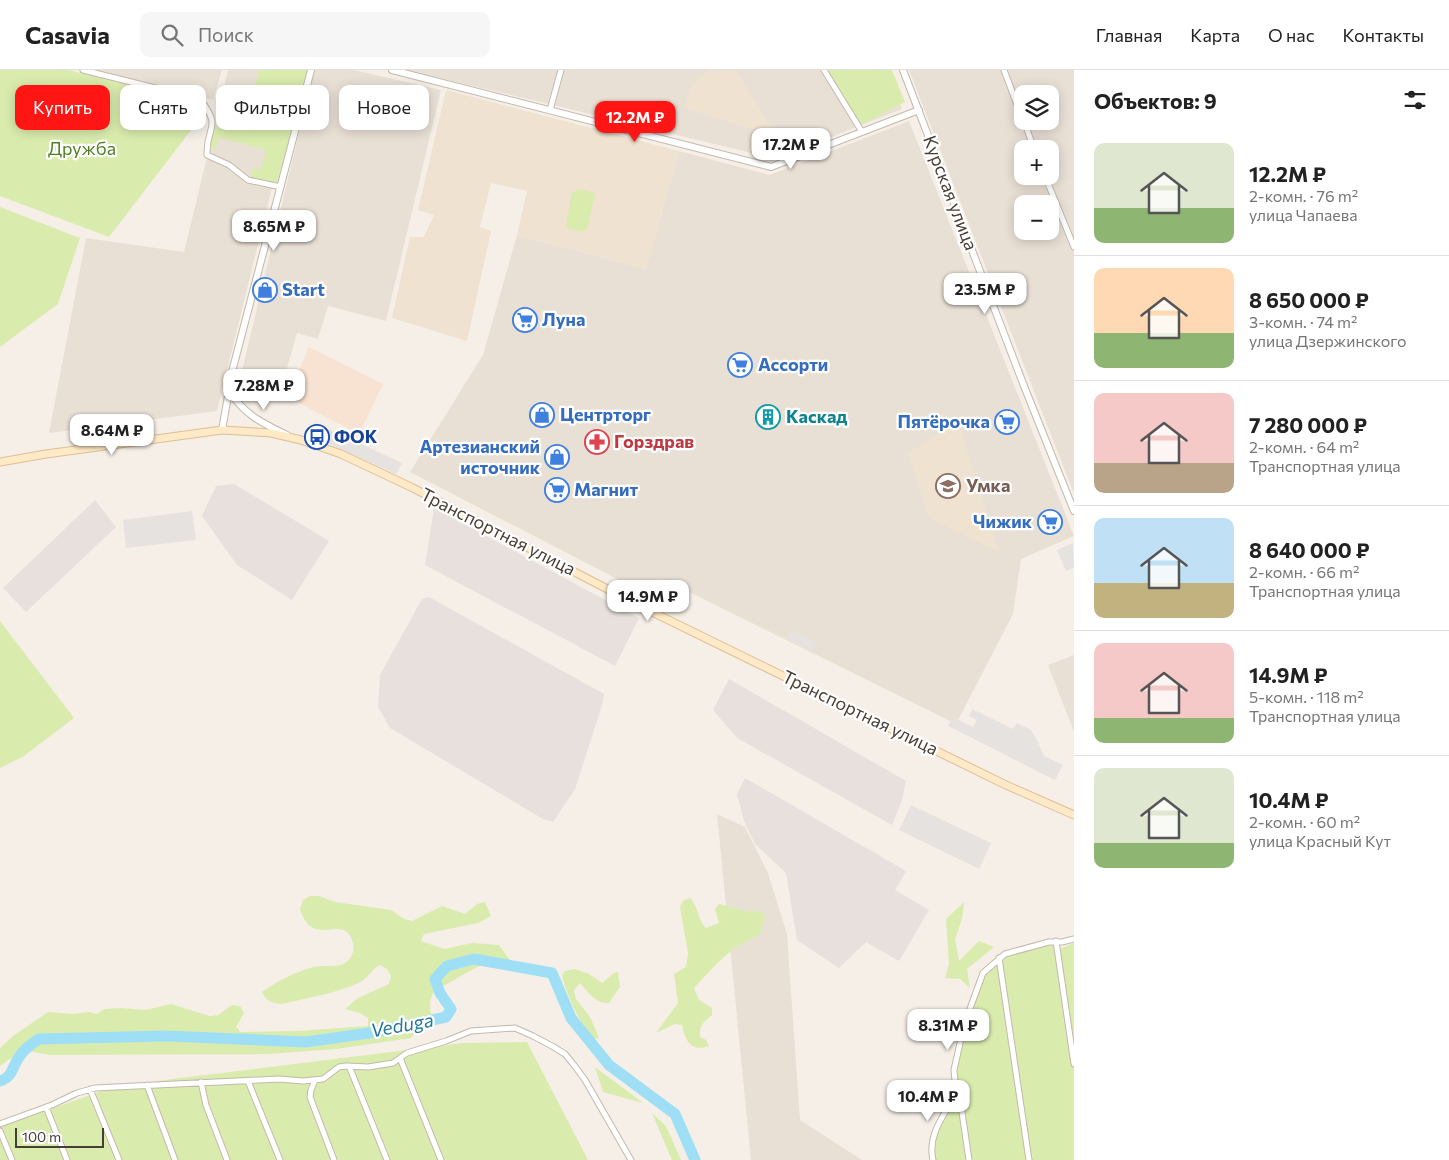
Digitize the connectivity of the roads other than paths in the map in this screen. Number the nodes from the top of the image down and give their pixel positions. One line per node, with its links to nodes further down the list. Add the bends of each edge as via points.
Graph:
1 (83, 70): 13 (street, via 200,99 213,121 207,144 208,155 248,180)
2 (311, 70): 13 (street)
3 (392, 70): 9 (street)
4 (561, 70): 9 (street)
5 (824, 70): 11 (street)
6 (903, 70): 10 (street, Курская улица)
7 (1004, 70): 8 (street)
8 (1014, 96)
9 (550, 110): 11 (street, via 771,167)
10 (919, 110): 11 (street); 19 (street, Курская улица)
11 (862, 132)
12 (1049, 185): 14 (street)
13 (281, 187): 15 (street)
14 (1074, 247)
15 (229, 390): 16 (street); 17 (street, via 248,414)
16 (222, 430): 17 (main road, Транспортная улица, via 271,433); 18 (main road, Транспортная улица)
17 (292, 438): 20 (main road, Транспортная улица, via 341,454 413,488 642,607)
18 (0, 462)
19 (1074, 511)
20 (1074, 815)
21 (1074, 938): 22 (street)
22 (1056, 941): 23 (street, via 1011,951); 25 (street)
23 (999, 958): 32 (street, via 983,973 964,1025 954,1070); 48 (street)
24 (400, 1058): 26 (street, via 393,1064 382,1066); 44 (street); 45 (street, via 471,1031 515,1028 564,1054 574,1065)
25 (1074, 1064)
26 (349, 1066): 27 (street, via 339,1067 323,1079); 43 (street)
27 (315, 1080): 28 (street); 42 (street, via 310,1097)
28 (248, 1081): 29 (street); 41 (street)
29 (201, 1082): 30 (street); 40 (street, via 206,1106)
30 (147, 1085): 31 (street); 39 (street)
31 (90, 1089): 33 (street); 38 (street)
32 (958, 1092): 46 (street, via 933,1133); 47 (street)
33 (46, 1107): 34 (street); 37 (street)
34 (0, 1124)
35 (0, 1131): 36 (street)
36 (12, 1160)
37 (67, 1160)
38 (119, 1160)
39 (175, 1160)
40 (227, 1160)
41 (280, 1160)
42 (334, 1160)
43 (387, 1160)
44 (441, 1160)
45 (631, 1160)
46 (933, 1160)
47 (969, 1160)
48 (1029, 1160)

